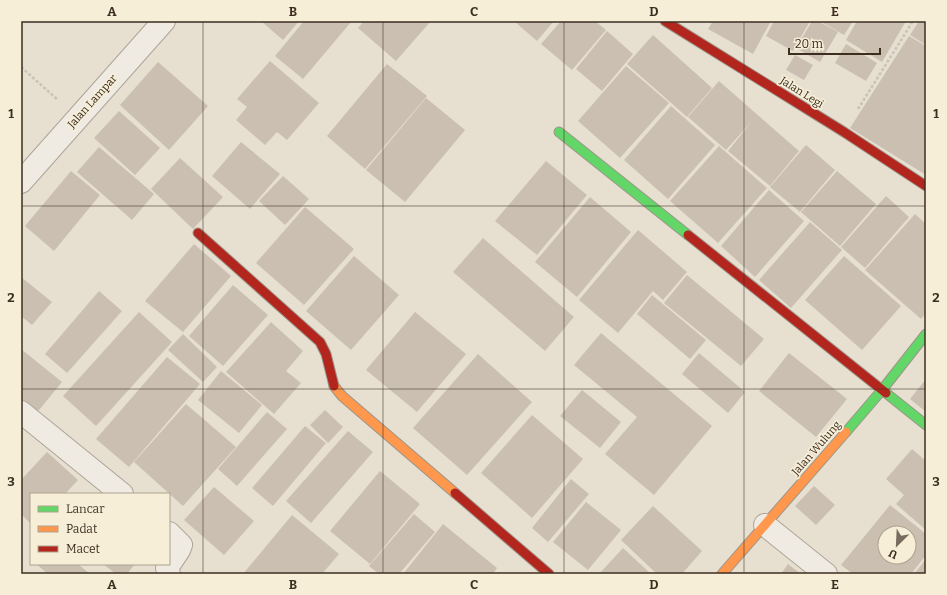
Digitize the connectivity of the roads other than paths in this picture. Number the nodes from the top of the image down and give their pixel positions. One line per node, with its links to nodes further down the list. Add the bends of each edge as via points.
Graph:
1 (164, 21): 4 (street, Jalan Lampar)
2 (665, 21): 5 (street, Jalan Legi)
3 (559, 132): 8 (street)
4 (21, 182)
5 (926, 186)
6 (198, 233): 15 (street, via 320,342 327,357 335,388 342,396)
7 (926, 334): 8 (street, Jalan Wulung)
8 (882, 390): 10 (street); 12 (street, Jalan Wulung)
9 (21, 412): 11 (street)
10 (926, 425)
11 (121, 493)
12 (765, 525): 16 (street, Jalan Wulung); 17 (street)
13 (170, 533): 14 (street, via 181,545)
14 (170, 564)
15 (549, 574)
16 (722, 574)
17 (826, 574)

